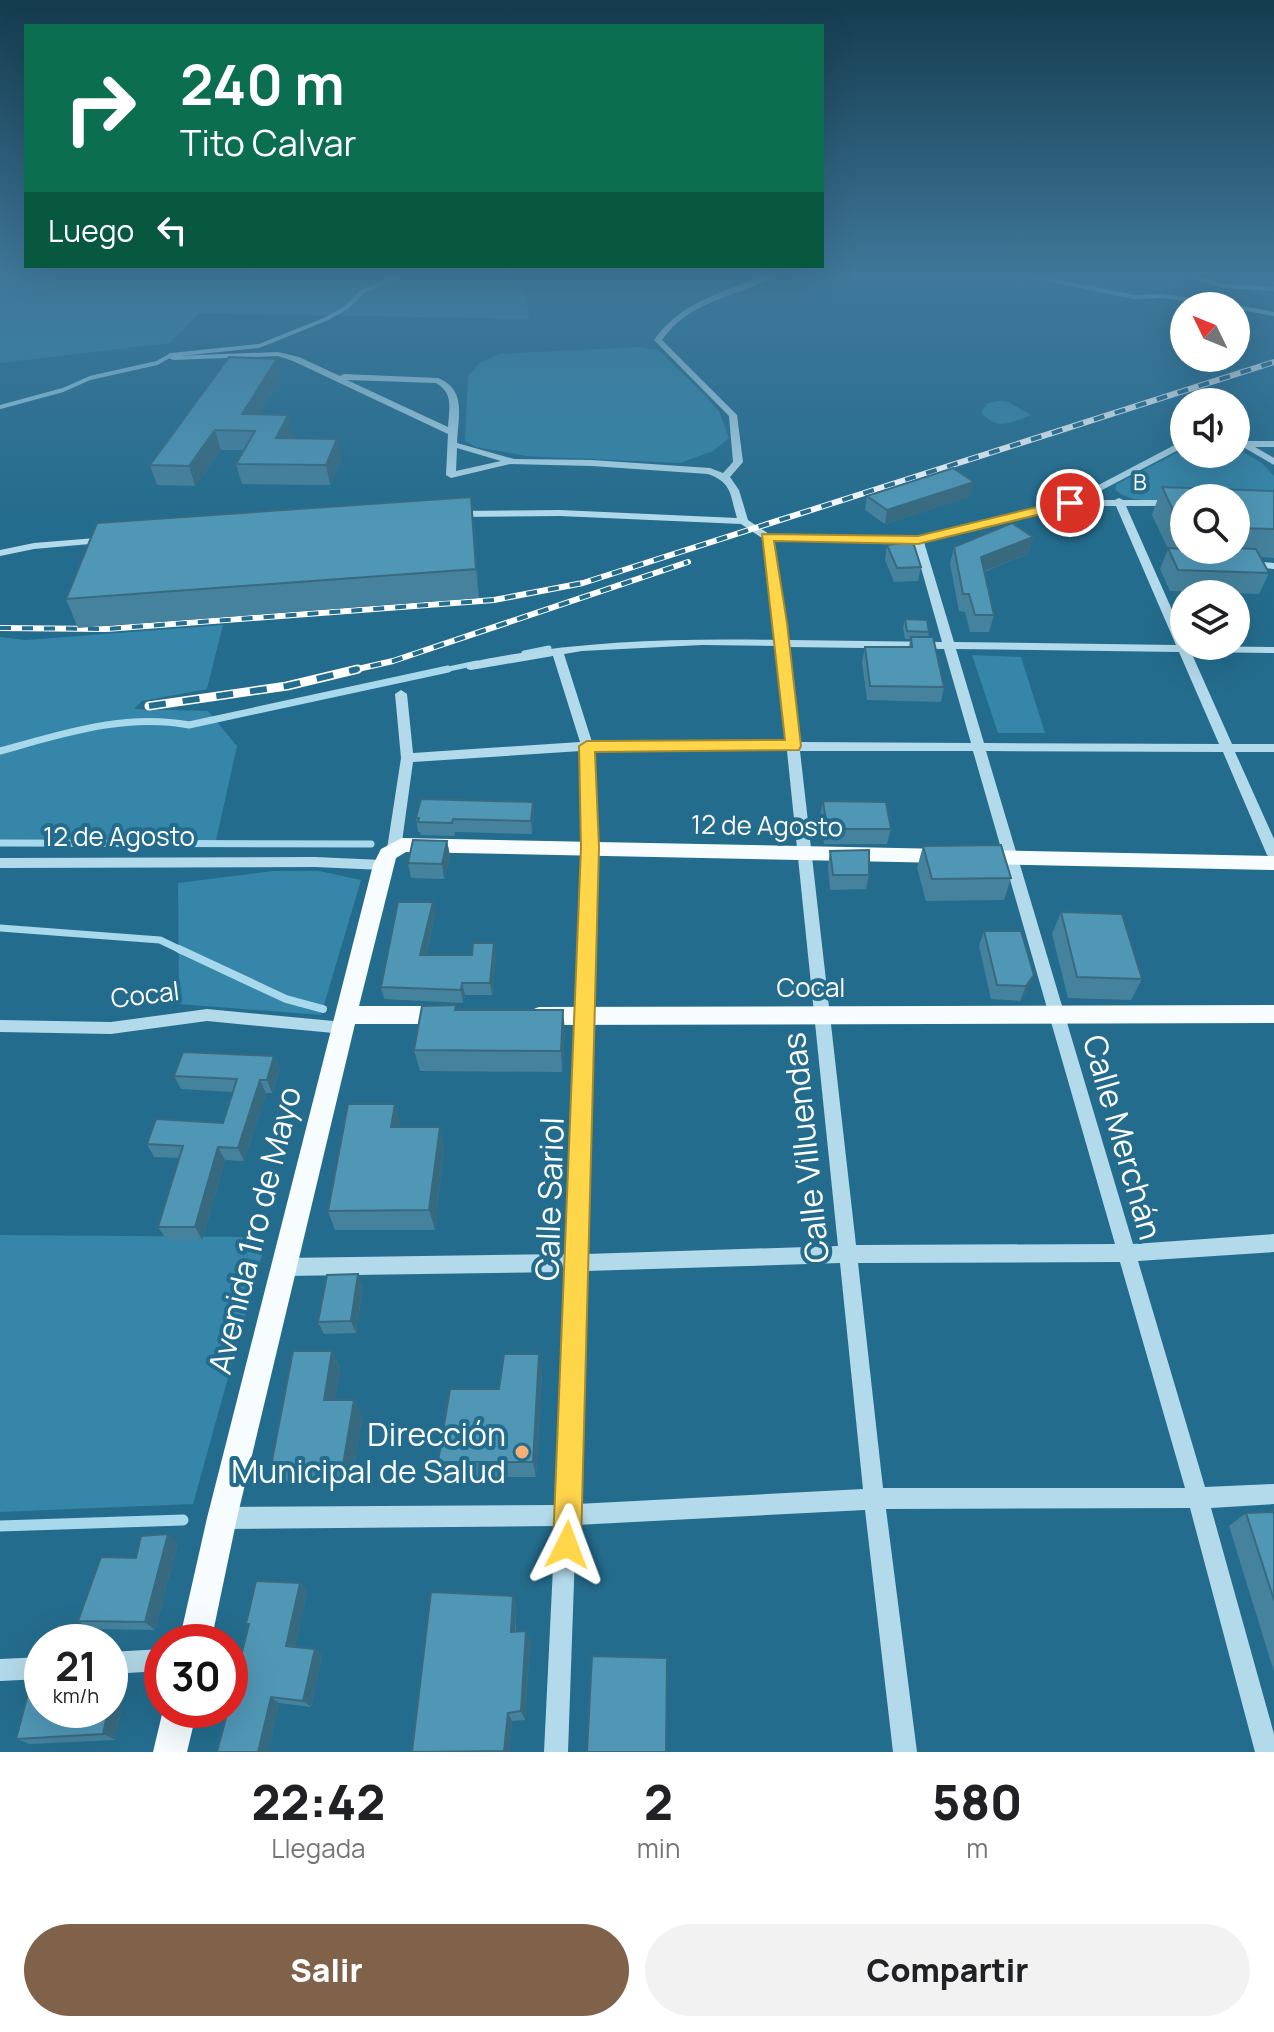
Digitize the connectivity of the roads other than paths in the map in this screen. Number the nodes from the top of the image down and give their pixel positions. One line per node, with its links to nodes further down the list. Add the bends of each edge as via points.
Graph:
1 (206, 357): 4 (street)
2 (285, 357): 5 (street)
3 (675, 357): 14 (street, via 733,415 738,462)
4 (173, 358)
5 (335, 376): 6 (street); 6 (street, via 438,381 454,397)
6 (452, 432): 8 (street)
7 (1250, 442): 9 (street)
8 (452, 444): 12 (street); 12 (street, via 451,475)
9 (1274, 444)
10 (1250, 447): 13 (street)
11 (1170, 450): 16 (street)
12 (513, 462): 14 (street, via 661,466)
13 (1274, 462)
14 (726, 476): 19 (street, via 734,484)
15 (1119, 501): 16 (street, B); 17 (street, B); 24 (street)
16 (1070, 503): 22 (street, B)
17 (1170, 503)
18 (439, 515): 19 (street, via 560,513)
19 (743, 521): 20 (street)
20 (765, 536): 22 (street, B); 29 (street, Calle Villuendas)
21 (127, 538): 23 (street)
22 (918, 540): 30 (street, Calle Merchán)
23 (0, 553)
24 (1146, 560): 25 (street); 28 (street)
25 (1160, 560)
26 (1231, 564): 27 (street)
27 (1274, 566)
28 (1170, 615)
29 (782, 641): 30 (street); 34 (street); 39 (street, Calle Villuendas)
30 (950, 645): 31 (street); 40 (street, Calle Merchán)
31 (1170, 649)
32 (1250, 650): 33 (street)
33 (1274, 650)
34 (557, 652): 36 (street); 38 (street, Calle Sariol)
35 (1190, 660): 41 (street)
36 (471, 666)
37 (401, 694): 43 (street)
38 (587, 746): 39 (street); 43 (street); 44 (street, Calle Sariol)
39 (793, 746): 40 (street); 45 (street, Calle Villuendas)
40 (980, 746): 41 (street); 48 (street, Calle Merchán)
41 (1227, 747): 42 (street); 47 (street)
42 (1274, 748)
43 (407, 758): 46 (street)
44 (590, 847): 45 (main road, 12 de Agosto); 46 (main road, 12 de Agosto); 56 (street, Calle Sariol)
45 (804, 852): 48 (main road, 12 de Agosto); 52 (street, Calle Villuendas)
46 (393, 853): 49 (street, 12 de Agosto, via 315,862); 57 (main road, Avenida 1ro de Mayo)
47 (1274, 855)
48 (1013, 858): 50 (main road, 12 de Agosto); 55 (street, Calle Merchán)
49 (0, 863)
50 (1274, 863)
51 (1274, 1014): 55 (main road, Cocal)
52 (820, 1015): 55 (main road, Cocal); 56 (main road, Cocal); 61 (street, Calle Villuendas)
53 (474, 1016): 57 (main road, Cocal)
54 (521, 1016): 56 (main road, Cocal)
55 (1059, 1016): 60 (street, Calle Merchán)
56 (584, 1017): 62 (street, Calle Sariol)
57 (346, 1021): 58 (street, Cocal, via 207,1015 111,1028); 63 (main road, Avenida 1ro de Mayo)
58 (0, 1026)
59 (1274, 1243): 60 (street)
60 (1124, 1253): 61 (street); 65 (street, Calle Merchán)
61 (848, 1254): 62 (street); 66 (street, Calle Villuendas)
62 (577, 1263): 63 (street); 67 (street, Calle Sariol)
63 (284, 1267): 68 (main road, Avenida 1ro de Mayo)
64 (1274, 1494): 65 (street)
65 (1198, 1498): 66 (street); 76 (street, Calle Merchán)
66 (874, 1499): 67 (street); 75 (street, Calle Villuendas)
67 (568, 1515): 68 (street); 74 (street, Calle Sariol)
68 (222, 1518): 69 (main road, Avenida 1ro de Mayo)
69 (199, 1624)
70 (24, 1669): 71 (street)
71 (0, 1670)
72 (176, 1728): 73 (main road)
73 (170, 1752)
74 (556, 1752)
75 (905, 1752)
76 (1267, 1752)

